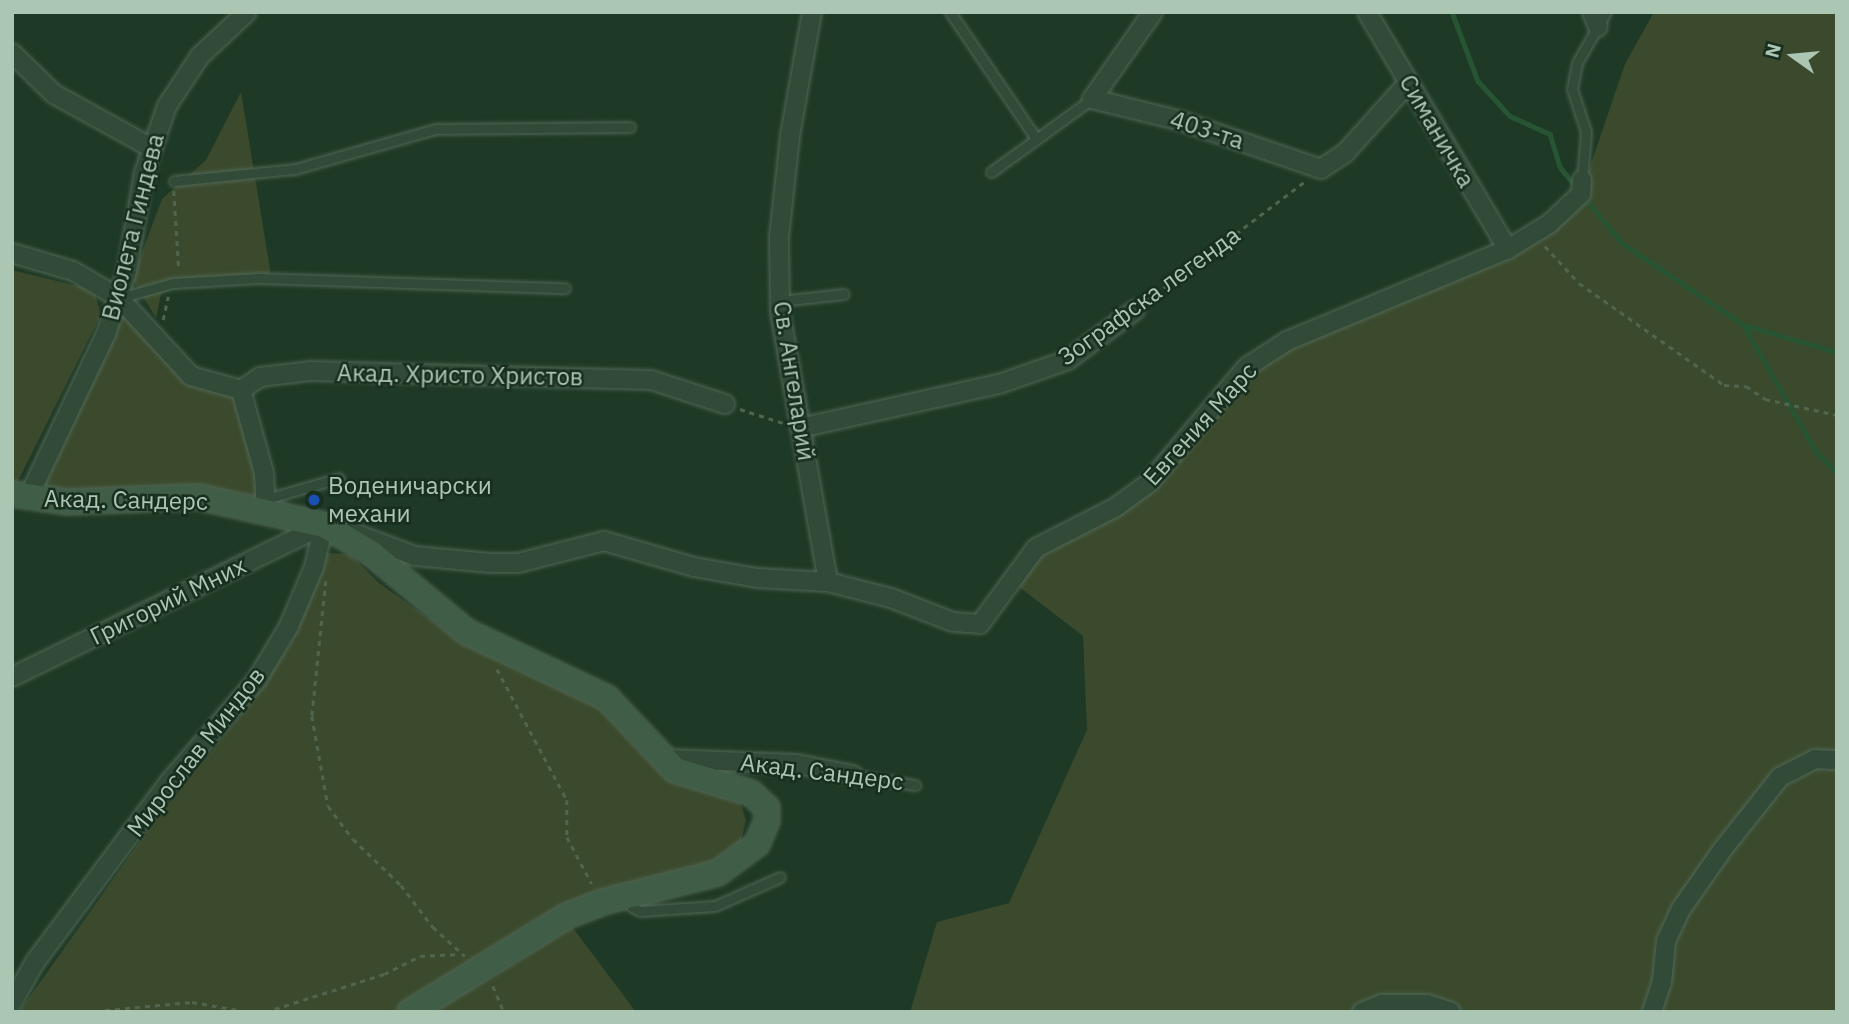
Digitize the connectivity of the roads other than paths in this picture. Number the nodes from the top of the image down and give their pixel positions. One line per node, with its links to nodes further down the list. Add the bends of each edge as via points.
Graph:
1 (247, 12): 12 (street, Виолета Гиндева, via 200,56 182,82)
2 (812, 12): 21 (street, Св. Ангеларий, via 786,174)
3 (950, 12): 11 (lane)
4 (1153, 12): 9 (street)
5 (1367, 12): 8 (street, Симаничка)
6 (1599, 17): 15 (lane, Евгения Марс, via 1577,63 1573,89 1586,132)
7 (12, 53): 12 (street, via 54,94 102,125)
8 (1409, 82): 9 (street, 403-та, via 1346,152 1321,169 1181,121); 16 (street, Симаничка)
9 (1091, 99): 11 (lane)
10 (630, 127): 14 (lane, via 435,129 295,169)
11 (1035, 137): 13 (lane)
12 (152, 148): 20 (street, Виолета Гиндева)
13 (991, 172)
14 (174, 181)
15 (1581, 187): 16 (street, Евгения Марс, via 1534,233)
16 (1508, 249): 30 (street, Евгения Марс, via 1287,341 1247,367 1148,484 1116,507 1037,548 980,624 953,622 891,598)
17 (12, 253): 20 (street, via 73,271)
18 (565, 288): 20 (lane, via 259,278 173,283)
19 (844, 294): 21 (lane)
20 (118, 298): 23 (street, via 191,376); 27 (street, Виолета Гиндева)
21 (779, 301): 25 (street, Св. Ангеларий)
22 (1135, 310): 25 (street, Зографска легенда, via 1068,360 999,384)
23 (241, 390): 24 (street, Акад. Христо Христов, via 260,377 310,371 651,380); 28 (street, via 264,473)
24 (725, 404)
25 (800, 428): 30 (street, Св. Ангеларий)
26 (339, 478): 28 (lane)
27 (20, 496): 28 (street, Акад. Сандерс, via 94,502 184,496)
28 (266, 505): 29 (street, Акад. Сандерс)
29 (324, 525): 30 (street, Евгения Марс, via 431,559 518,563 604,541 694,567 757,578); 31 (street, Григорий Мних); 32 (street, Акад. Сандерс, via 371,554 456,624 607,698); 38 (street, Мирослав Миндов, via 289,626 256,681 170,781)
30 (828, 582)
31 (12, 677)
32 (665, 759): 34 (street, Акад. Сандерс, via 797,764); 37 (street, via 685,776 761,799 767,821 757,844 718,873)
33 (1837, 760): 44 (street, via 1815,759 1780,777 1723,849 1681,909 1666,941 1662,982)
34 (853, 775): 35 (lane, Акад. Сандерс)
35 (915, 785)
36 (780, 877): 37 (lane, via 716,906 640,911 632,907)
37 (629, 894): 41 (street, via 603,902 484,963)
38 (36, 962): 39 (street, Мирослав Миндов); 40 (street, Мирослав Миндов)
39 (12, 978)
40 (12, 1003)
41 (410, 1012)
42 (1362, 1012): 43 (street, via 1382,1004 1427,1004)
43 (1451, 1012)
44 (1652, 1012)

